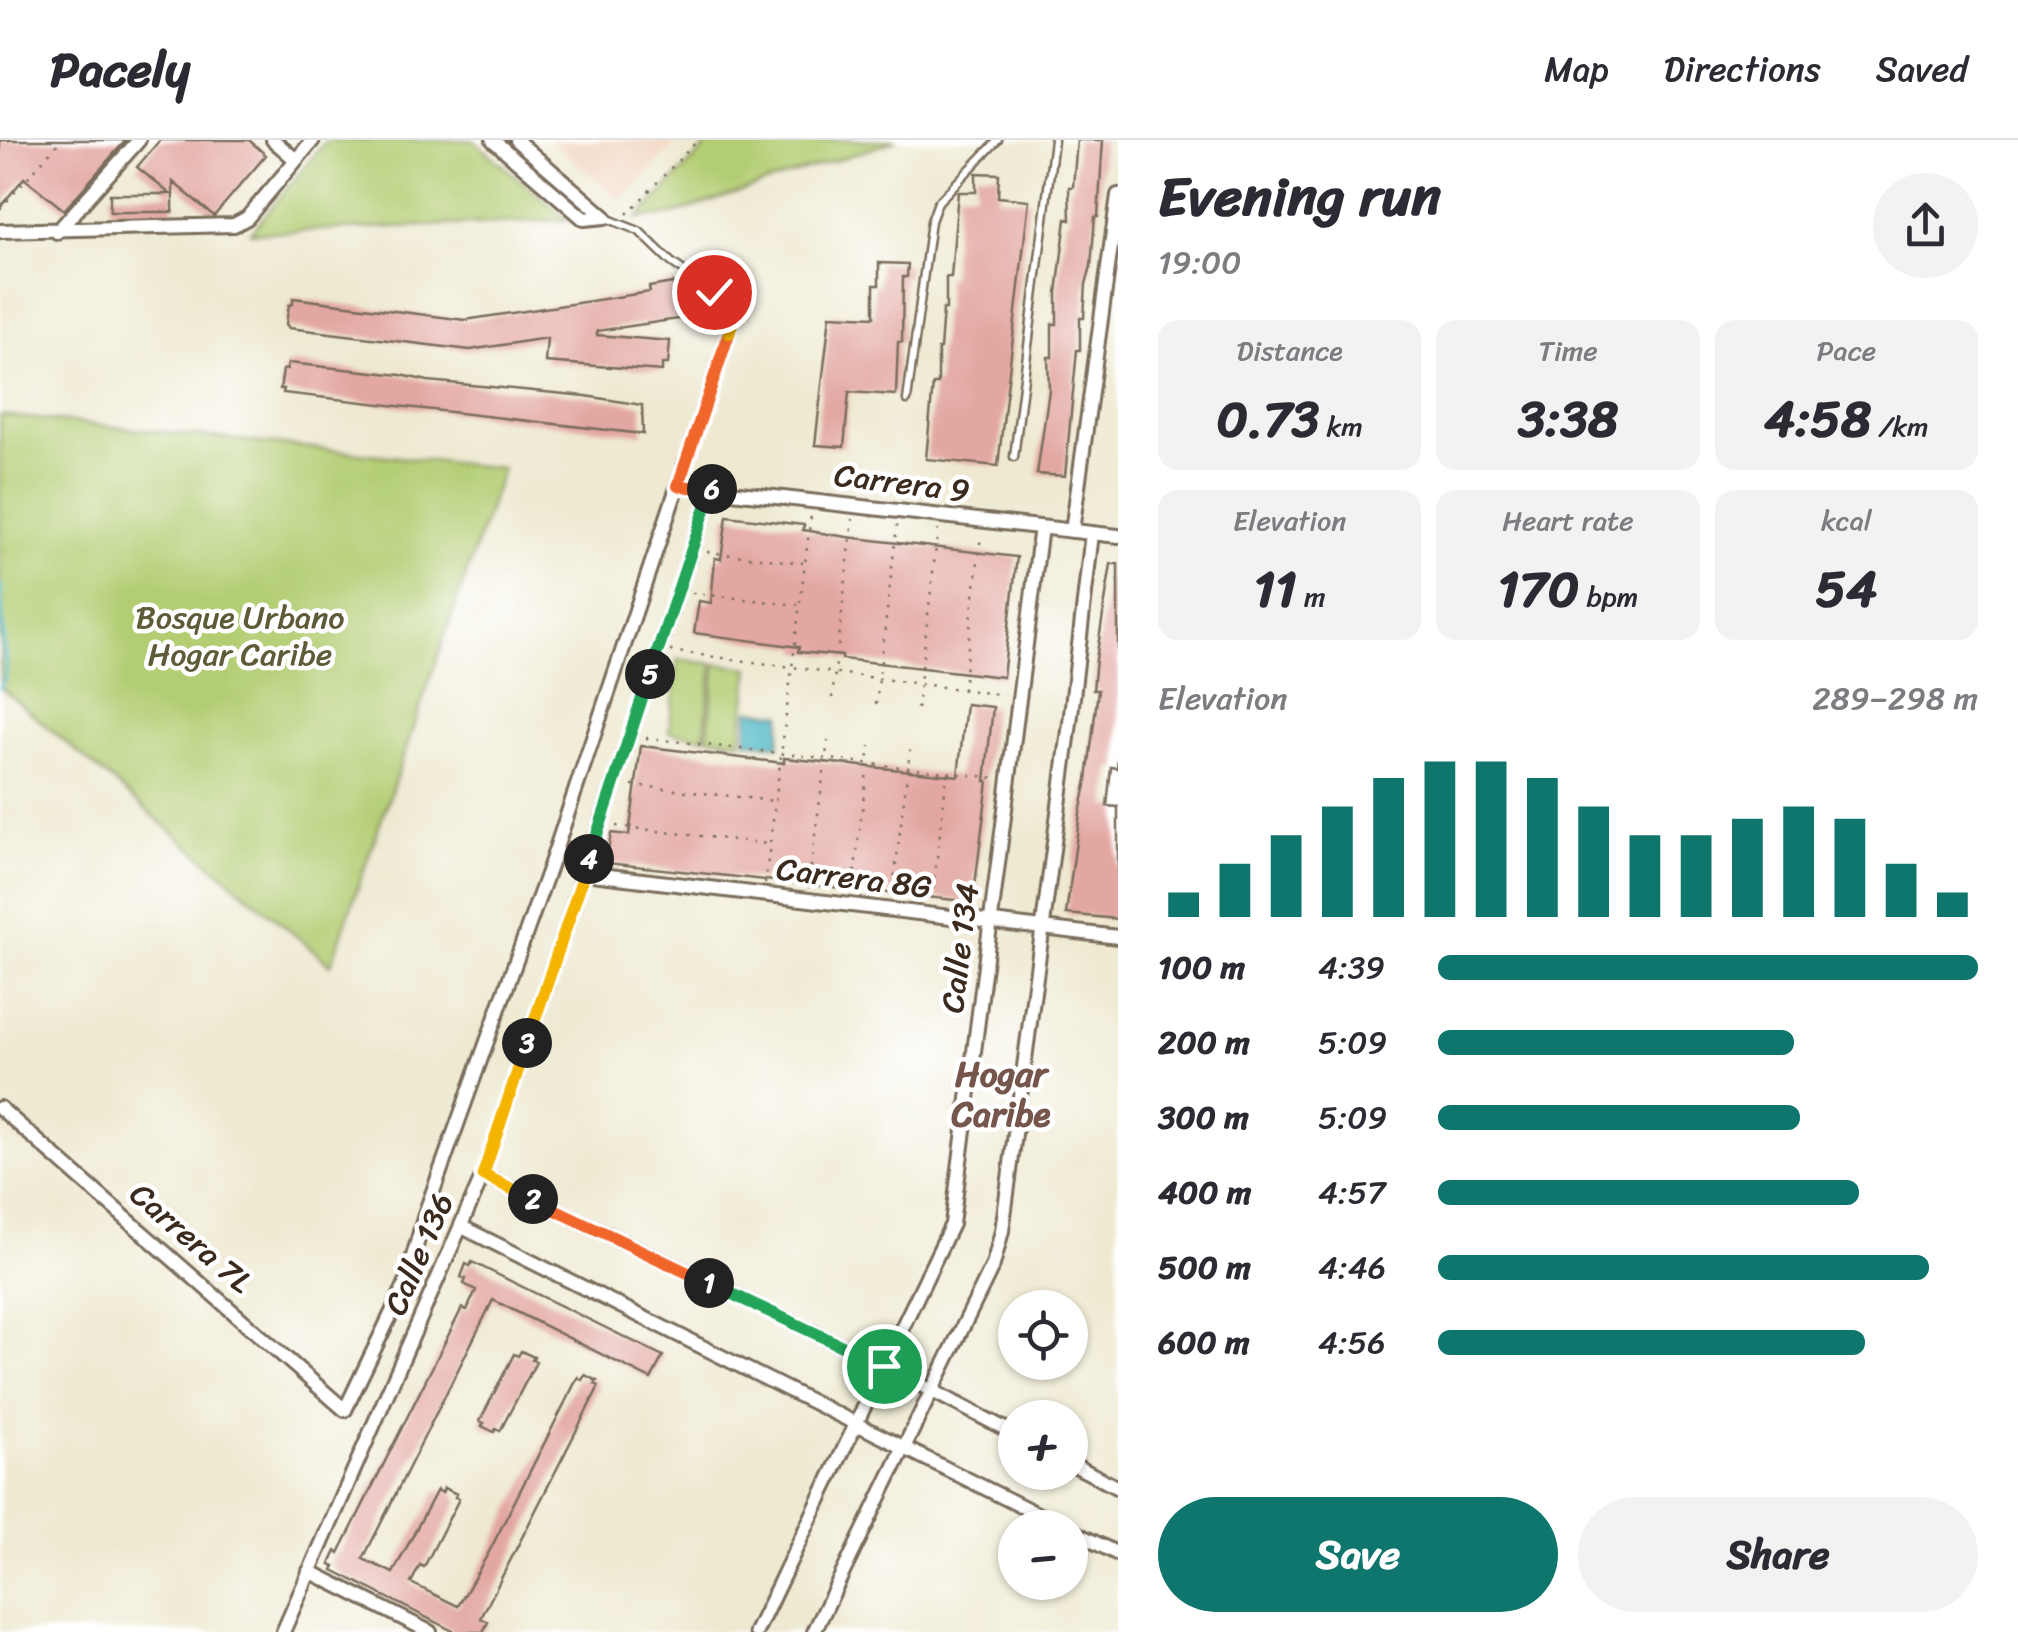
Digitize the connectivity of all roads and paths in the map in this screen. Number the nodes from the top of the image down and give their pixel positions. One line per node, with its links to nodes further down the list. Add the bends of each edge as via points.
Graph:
1 (62, 140): 12 (path)
2 (138, 140): 15 (street)
3 (273, 140): 10 (street)
4 (313, 140): 10 (street)
5 (493, 140): 13 (street, via 584,218)
6 (516, 140): 13 (street)
7 (698, 140): 13 (path, via 630,214)
8 (998, 140): 18 (lane, via 938,202 931,220)
9 (1054, 140): 19 (lane)
10 (296, 160): 15 (street, via 247,218 234,224)
11 (1118, 195): 16 (street)
12 (0, 209)
13 (605, 217): 17 (lane, via 639,231 714,292)
14 (0, 231): 15 (street)
15 (57, 232)
16 (1114, 260): 27 (street)
17 (734, 318): 20 (street, Calle 136, via 705,388)
18 (906, 400)
19 (1014, 457)
20 (678, 486): 21 (street, Carrera 9); 73 (street, Calle 136, via 404,1285)
21 (712, 489): 26 (street, Carrera 9); 59 (street, Calle 136)
22 (811, 513): 32 (path)
23 (853, 518): 37 (path)
24 (897, 523): 38 (path)
25 (938, 528): 39 (path)
26 (1041, 528): 27 (street, Carrera 9); 65 (street, Calle 134)
27 (1072, 531): 29 (street, Carrera 9)
28 (981, 534): 40 (path)
29 (1092, 534): 30 (street, Carrera 9); 66 (street)
30 (1118, 536)
31 (703, 552): 32 (path)
32 (804, 564): 34 (path)
33 (689, 593): 34 (path)
34 (799, 605): 36 (path)
35 (669, 651): 36 (path)
36 (792, 668): 37 (path); 49 (path)
37 (835, 674): 38 (path); 42 (path)
38 (878, 679): 39 (path); 43 (path)
39 (920, 684): 40 (path); 44 (path)
40 (962, 690): 41 (path)
41 (1006, 695)
42 (832, 698)
43 (876, 704)
44 (918, 709)
45 (646, 738): 49 (path)
46 (828, 741): 50 (path)
47 (870, 746): 51 (path)
48 (910, 750): 52 (path)
49 (781, 752): 50 (path); 56 (path)
50 (825, 758): 51 (path); 61 (path)
51 (868, 763): 52 (path); 62 (path)
52 (909, 768): 53 (path); 63 (path)
53 (948, 772): 54 (path); 64 (path)
54 (998, 778)
55 (632, 784): 56 (path)
56 (775, 801): 58 (path)
57 (616, 826): 58 (path)
58 (770, 844): 60 (path)
59 (584, 873): 65 (street, Carrera 8G); 69 (street, Calle 136)
60 (764, 888)
61 (807, 893)
62 (852, 898)
63 (892, 902)
64 (931, 907)
65 (991, 922): 66 (street, Carrera 8G); 71 (street, Calle 134, via 952,1224)
66 (1042, 928): 67 (street, Carrera 8G); 72 (street, via 1002,1231 993,1265)
67 (1118, 937)
68 (0, 1108): 73 (street, Carrera 7L)
69 (483, 1175): 70 (street, Calle 136); 71 (street)
70 (462, 1227): 74 (street); 82 (street, Calle 136)
71 (884, 1366): 72 (street); 74 (street, Calle 134)
72 (932, 1391): 75 (street); 76 (street)
73 (345, 1410)
74 (857, 1424): 76 (street); 85 (street, Calle 134)
75 (998, 1425)
76 (904, 1448): 79 (street); 86 (street)
77 (1088, 1472): 78 (street)
78 (1118, 1488)
79 (1030, 1510)
80 (1088, 1539): 81 (street)
81 (1118, 1554)
82 (309, 1572): 83 (street, Calle 136); 84 (street)
83 (283, 1632)
84 (430, 1632)
85 (756, 1632)
86 (814, 1632)

